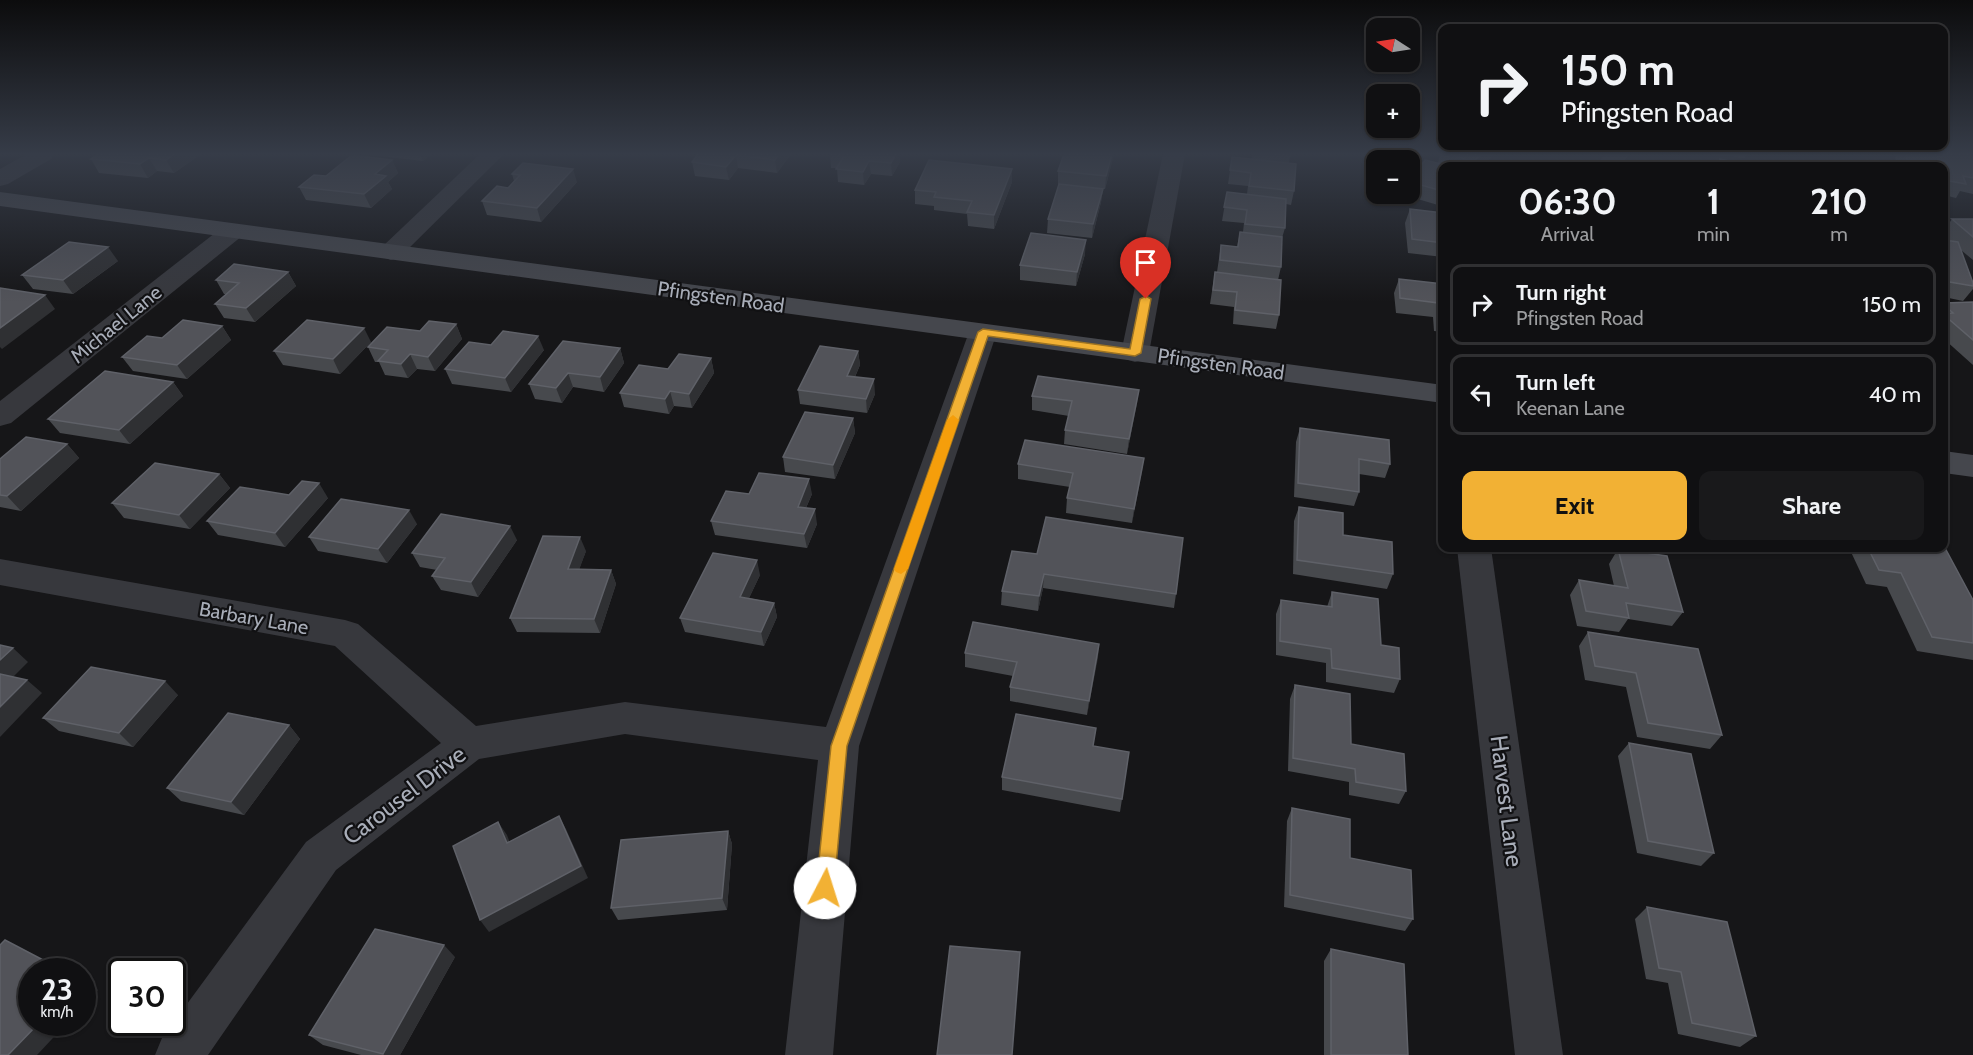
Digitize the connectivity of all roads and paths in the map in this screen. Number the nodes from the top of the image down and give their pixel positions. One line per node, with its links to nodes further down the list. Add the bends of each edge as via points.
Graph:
1 (24, 203): 4 (main road, Pfingsten Road)
2 (442, 203): 5 (street)
3 (1164, 203): 7 (street)
4 (232, 231): 5 (main road, Pfingsten Road); 9 (street, Michael Lane)
5 (391, 252): 6 (main road, Pfingsten Road)
6 (983, 332): 7 (main road, Pfingsten Road); 15 (street)
7 (1135, 353): 8 (main road, Pfingsten Road)
8 (1438, 393)
9 (0, 416)
10 (1948, 463): 11 (main road)
11 (1973, 466)
12 (1475, 552): 18 (street, Harvest Lane)
13 (0, 572): 14 (street, Barbary Lane, via 345,634)
14 (469, 744): 15 (street, Carousel Drive, via 625,718); 16 (street, Carousel Drive, via 321,856)
15 (839, 746): 17 (street)
16 (179, 1055)
17 (809, 1055)
18 (1539, 1055)

